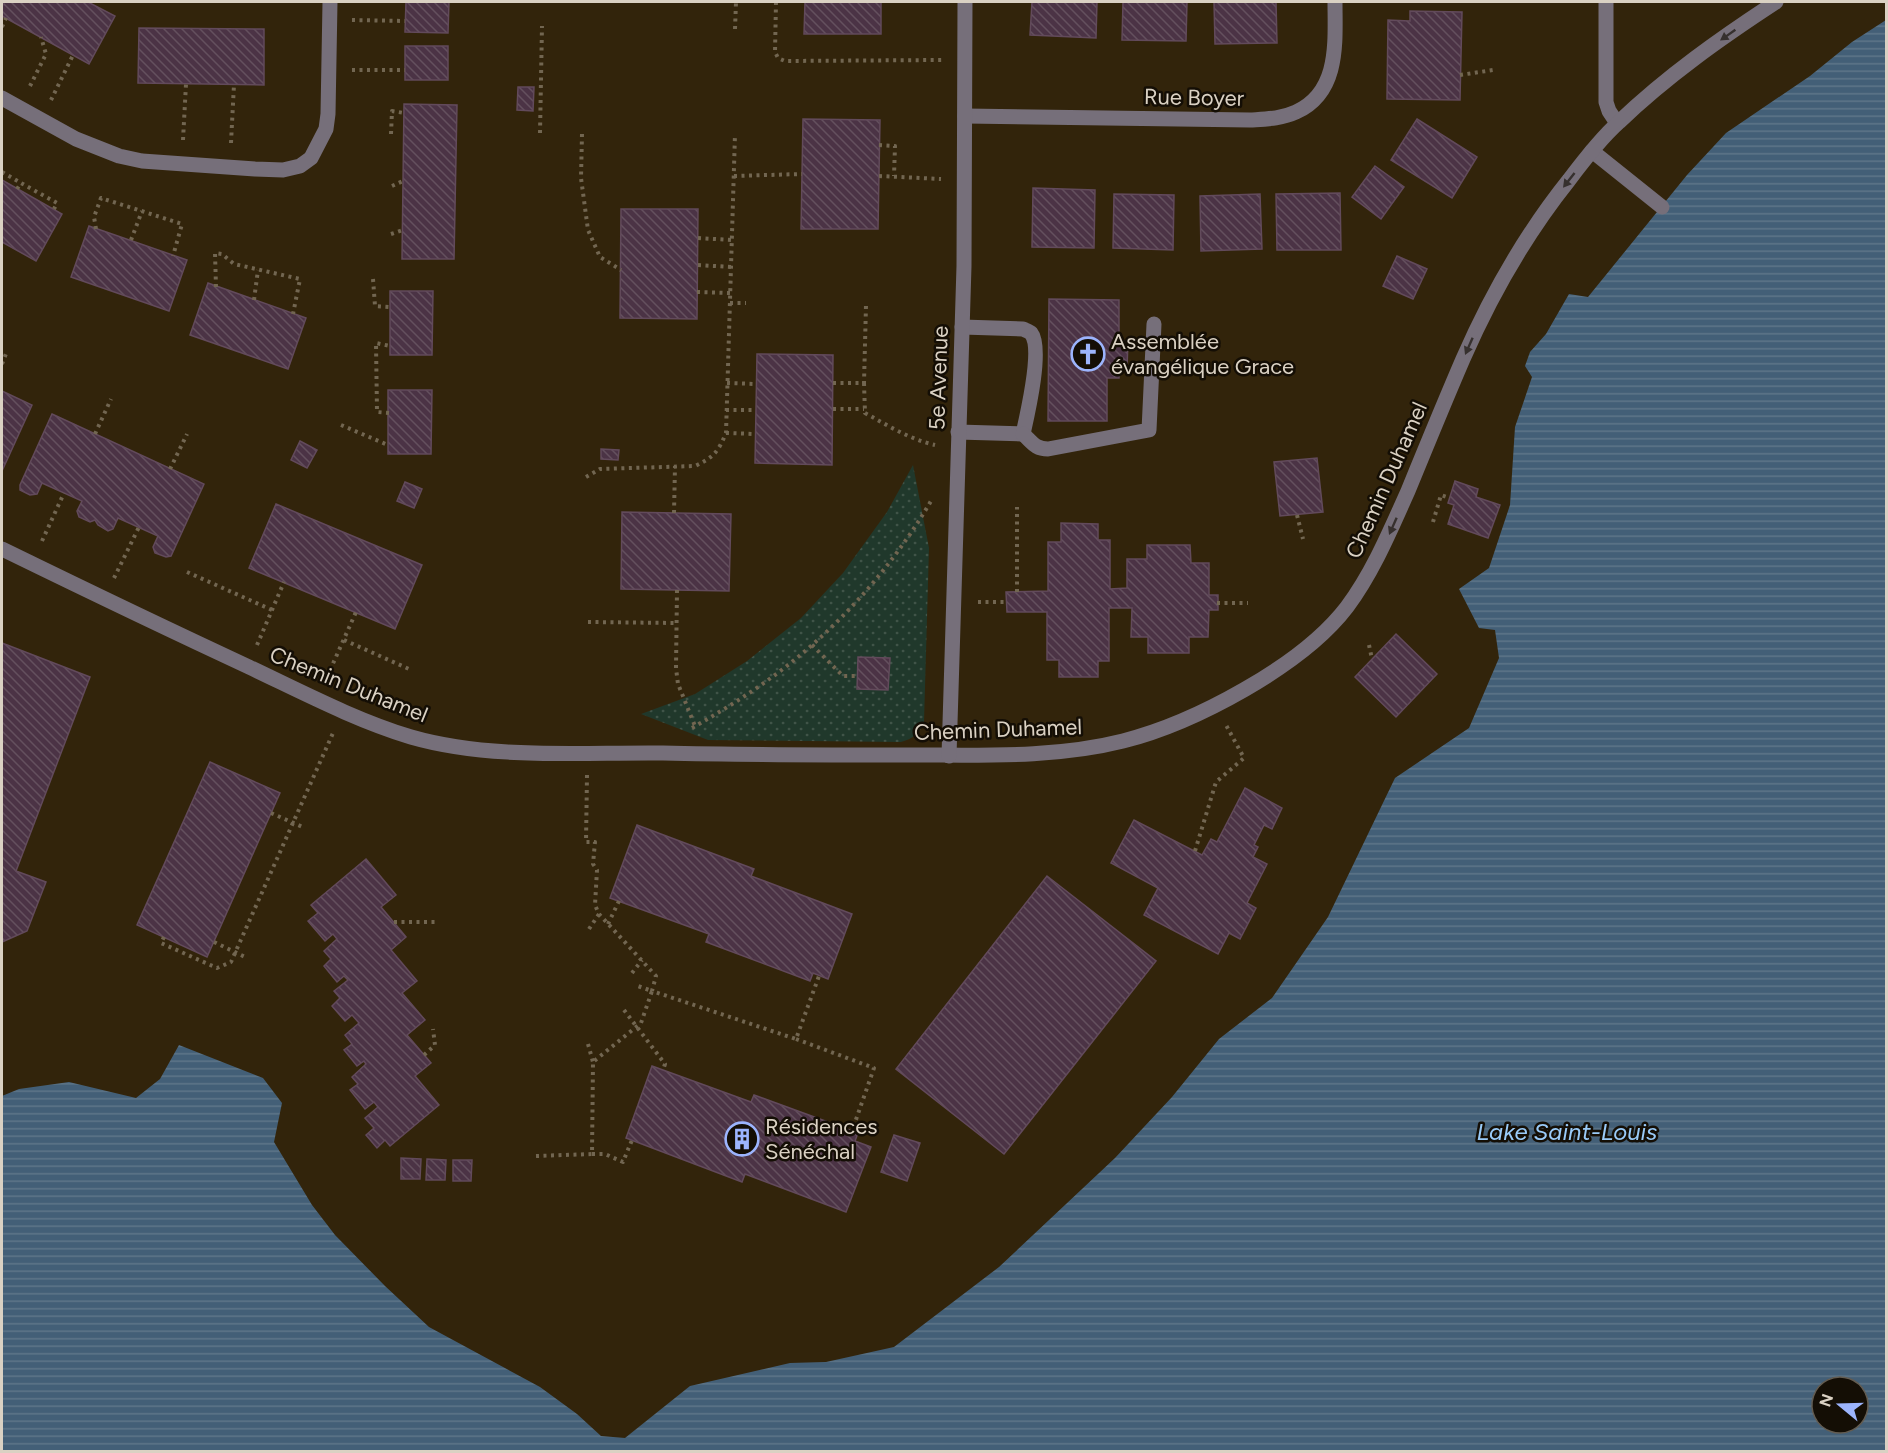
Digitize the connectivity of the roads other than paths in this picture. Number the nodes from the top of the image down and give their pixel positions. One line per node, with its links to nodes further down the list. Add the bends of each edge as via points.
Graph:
1 (330, 2): 6 (street, via 326,129 311,158 300,166 284,170 229,167 120,156 76,139)
2 (965, 2): 7 (street, 5e Avenue)
3 (1335, 2): 7 (street, Rue Boyer, via 1334,60 1330,73 1311,103 1295,113 1250,120)
4 (1606, 2): 8 (street, via 1606,102)
5 (1776, 2): 8 (street, Chemin Duhamel, one-way to 8, via 1680,69)
6 (2, 98)
7 (965, 116): 12 (street, 5e Avenue)
8 (1617, 123): 9 (street, Chemin Duhamel)
9 (1592, 151): 10 (street); 16 (street, Chemin Duhamel, one-way to 16, via 1532,230 1495,292 1384,546 1344,610 1321,635 1267,675 1188,719 1154,732 1091,748)
10 (1662, 207)
11 (1154, 324): 14 (street, via 1149,430 1048,449 1033,445)
12 (962, 327): 13 (street, 5e Avenue); 14 (street, via 1023,329 1031,333 1035,341 1033,391)
13 (958, 432): 14 (street); 16 (street, 5e Avenue)
14 (1023, 434)
15 (2, 549): 16 (street, Chemin Duhamel, via 344,711 437,743 489,750 575,753)
16 (949, 756)

